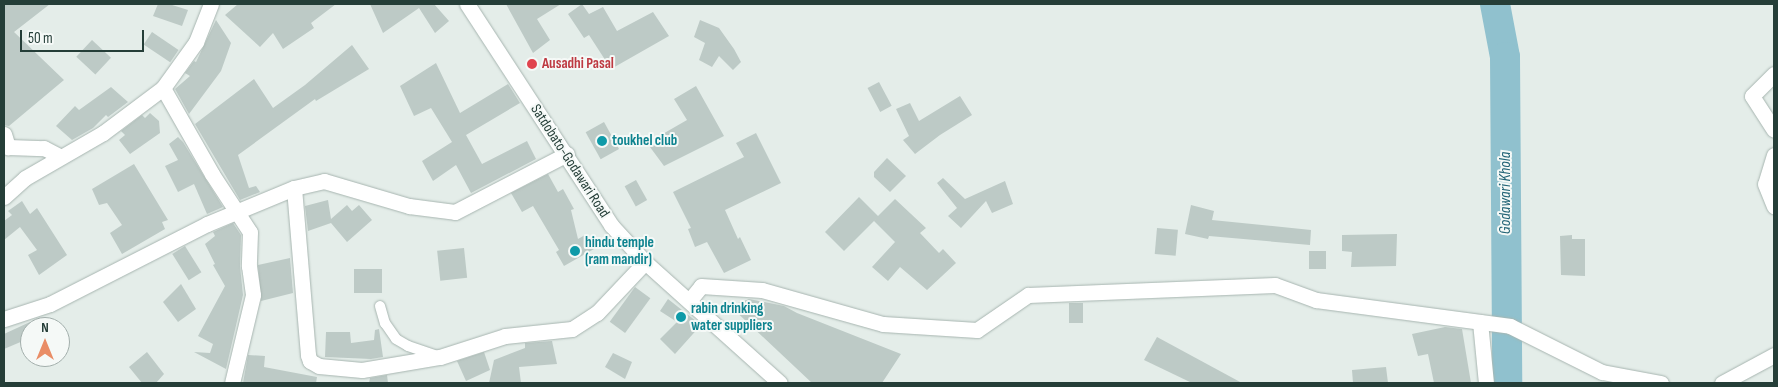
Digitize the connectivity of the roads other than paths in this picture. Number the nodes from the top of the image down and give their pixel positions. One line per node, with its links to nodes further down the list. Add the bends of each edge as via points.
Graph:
1 (211, 4): 4 (street, via 196,42)
2 (467, 4): 7 (street, Satdobato-Godawari Road)
3 (1774, 74): 5 (street, via 1752,96)
4 (163, 88): 9 (street, via 103,133); 13 (street)
5 (1774, 130)
6 (4, 134): 9 (street, via 8,147 44,148)
7 (567, 154): 10 (street, via 455,212 409,206 324,181); 14 (street, Satdobato-Godawari Road, via 611,225)
8 (1774, 155): 12 (street, via 1765,184)
9 (61, 157): 11 (street, via 25,178)
10 (294, 188): 13 (street); 21 (street, via 310,361)
11 (4, 198)
12 (1774, 206)
13 (236, 213): 17 (street, via 207,224 50,304); 22 (street, via 250,232 249,266 254,295)
14 (645, 262): 15 (street, Satdobato-Godawari Road); 20 (street, via 597,313 572,329 505,336)
15 (689, 301): 18 (street, via 701,286 762,290 883,324 977,330 1028,294 1275,285 1316,300); 23 (street, Satdobato-Godawari Road)
16 (380, 306): 20 (lane, via 385,323 396,339)
17 (4, 319)
18 (1480, 322): 24 (street); 25 (street, via 1510,326 1602,372)
19 (1774, 355): 26 (street)
20 (440, 357): 21 (street)
21 (362, 377)
22 (232, 383)
23 (780, 383)
24 (1486, 383)
25 (1661, 383)
26 (1722, 383)

